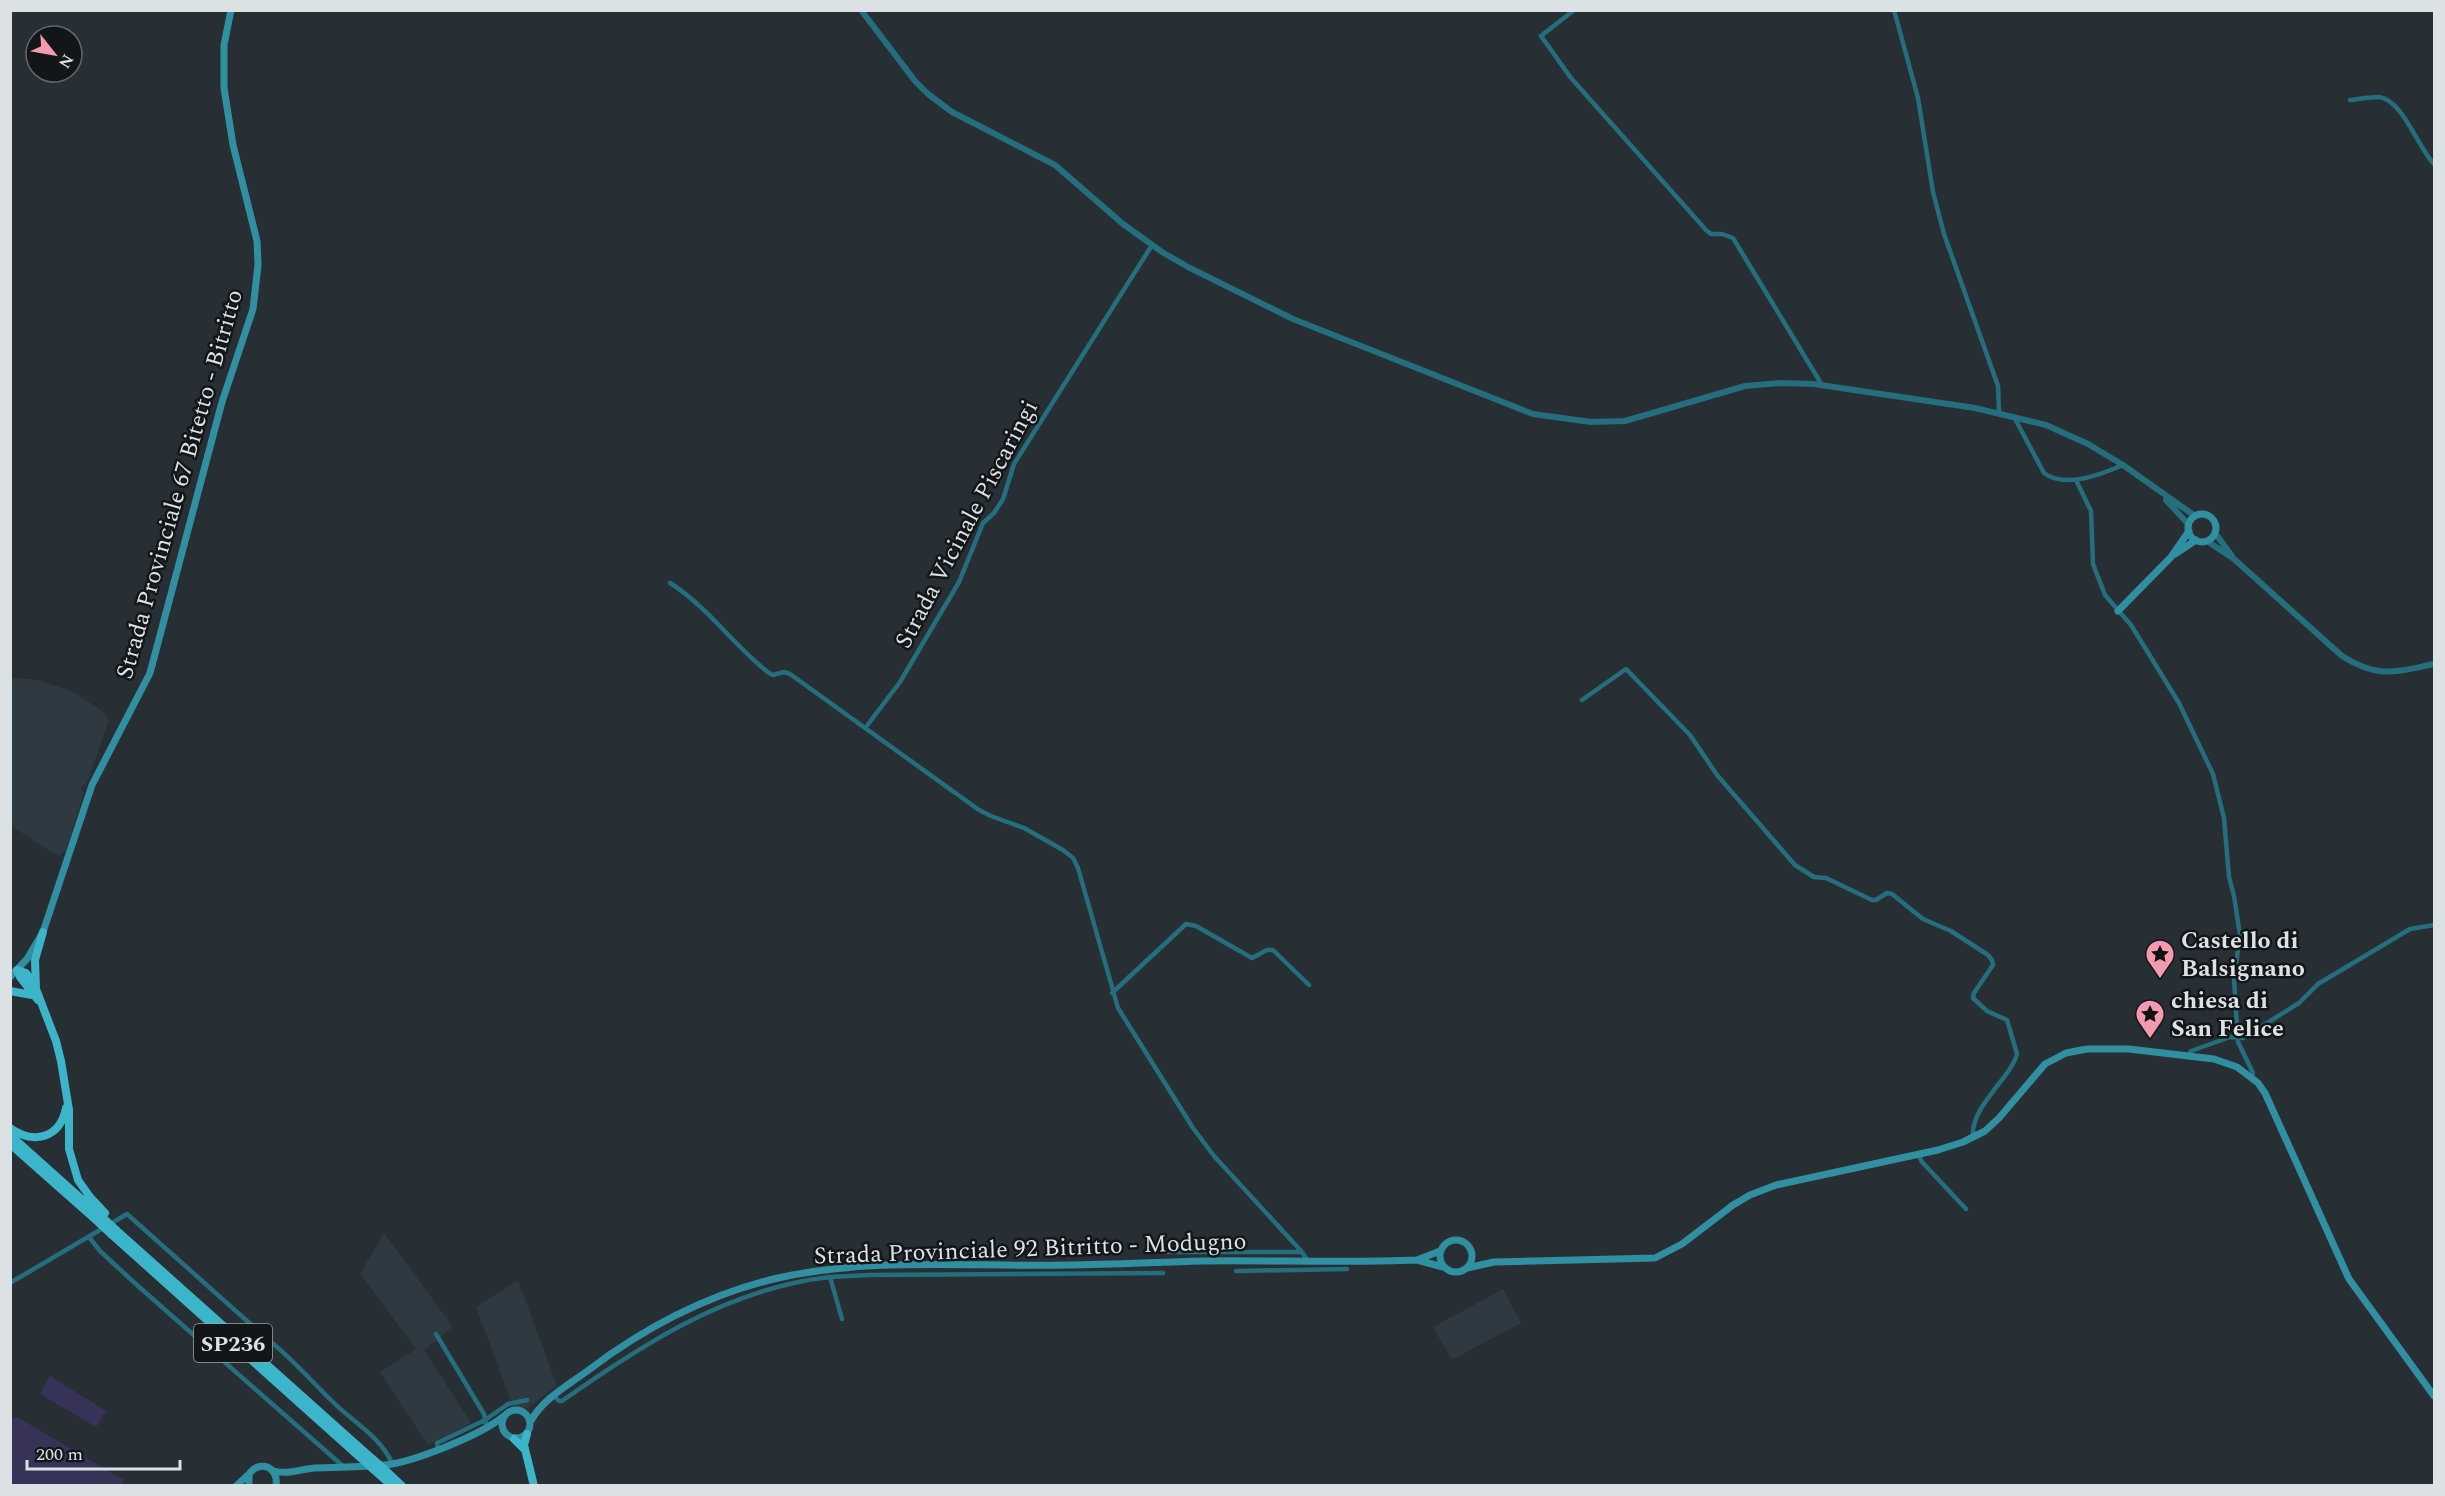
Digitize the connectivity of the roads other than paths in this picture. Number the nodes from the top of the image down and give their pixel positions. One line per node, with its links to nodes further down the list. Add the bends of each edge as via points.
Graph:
1 (231, 10): 27 (main road, Strada Provinciale 67 Bitetto - Bitritto, via 224,45 224,88 233,145 257,241 253,309 222,402 150,673 92,785)
2 (861, 10): 7 (street, via 928,94 952,112 1055,165)
3 (1574, 10): 8 (street, via 1541,36 1571,78 1706,230 1733,238)
4 (1894, 10): 9 (street, via 1918,98 1933,192 1998,386)
5 (2350, 100): 6 (street, via 2379,97 2392,104)
6 (2434, 164)
7 (1152, 245): 8 (street, via 1293,320 1533,414 1593,422 1625,421 1744,386); 25 (street, Strada Vicinale Piscaringi, via 1014,464 1004,499 983,523 959,582 900,682)
8 (1822, 386): 9 (street)
9 (1999, 412): 10 (street)
10 (2014, 417): 11 (street, via 2075,437); 12 (street, via 2044,473)
11 (2123, 465): 12 (street); 13 (street)
12 (2076, 480): 22 (street, via 2091,511 2093,564 2105,595)
13 (2158, 490): 14 (street); 15 (street)
14 (2195, 516): 15 (main road); 16 (main road, via 2210,517)
15 (2189, 528): 17 (main road); 19 (main road)
16 (2215, 533): 18 (main road); 20 (street)
17 (2196, 540): 18 (main road); 19 (main road)
18 (2207, 541): 20 (street)
19 (2171, 557): 22 (main road)
20 (2234, 559): 23 (street, via 2342,656 2362,669 2389,673)
21 (670, 583): 25 (street, via 770,673 790,674)
22 (2118, 610): 34 (street, via 2179,703 2213,774 2224,818 2229,877 2240,935 2234,979)
23 (2434, 664)
24 (1582, 700): 40 (street, via 1626,669 1690,735 1717,775 1795,865 1814,877 1826,878 1872,900 1892,894 1923,919 1988,955 1993,965 1973,998 1987,1011 2007,1020 2017,1054 1987,1099)
25 (866, 727): 33 (street, via 986,814 1032,832 1073,858)
26 (2434, 925): 34 (street, via 2410,929 2318,984 2299,1004)
27 (42, 933): 28 (main road, Strada Provinciale 67 Bitetto - Bitritto); 32 (highway, via 35,960)
28 (17, 970): 29 (main road, Strada Provinciale 67 Bitetto - Bitritto); 32 (highway)
29 (10, 977)
30 (1309, 985): 33 (street, via 1273,950 1252,958 1186,924)
31 (10, 991): 32 (highway)
32 (34, 992): 37 (highway, via 56,1041)
33 (1112, 993): 49 (street, via 1193,1128)
34 (2237, 1038): 35 (street, via 2230,1037); 36 (street)
35 (2188, 1055): 36 (main road, via 2227,1062); 40 (main road, via 2087,1049 2058,1056 2037,1072 1992,1125)
36 (2252, 1077): 68 (main road, via 2265,1093 2349,1279)
37 (67, 1098): 38 (highway, via 63,1119 47,1135 28,1138); 44 (highway, via 73,1167)
38 (10, 1128)
39 (10, 1135): 44 (highway, SP236)
40 (1974, 1137): 42 (main road)
41 (10, 1144): 44 (highway, SP236)
42 (1918, 1154): 43 (street); 54 (main road, via 1776,1185 1750,1195 1682,1244 1655,1258)
43 (1966, 1209)
44 (101, 1216): 45 (highway, SP236, bridge)
45 (116, 1230): 78 (highway, SP236); 78 (highway, SP236)
46 (90, 1237): 64 (street); 81 (street, via 122,1215 130,1216 287,1354 334,1404 385,1447); 82 (street, via 138,1286)
47 (1440, 1251): 50 (main road, via 1446,1243 1460,1240 1469,1246); 53 (main road); 56 (main road)
48 (1166, 1252): 49 (street)
49 (1302, 1252): 52 (street)
50 (1472, 1257): 54 (main road); 57 (main road)
51 (1281, 1260): 52 (main road, Strada Provinciale 92 Bitritto - Modugno); 55 (main road, Strada Provinciale 92 Bitritto - Modugno); 59 (street)
52 (1307, 1260): 53 (main road, Strada Provinciale 92 Bitritto - Modugno)
53 (1417, 1260): 56 (main road)
54 (1494, 1263): 57 (main road)
55 (1068, 1265): 62 (street); 67 (main road, Strada Provinciale 92 Bitritto - Modugno, via 887,1266 777,1278 720,1295 673,1316 624,1345)
56 (1443, 1267): 57 (main road, via 1452,1272)
57 (1467, 1268)
58 (1347, 1269): 59 (street)
59 (1281, 1270): 60 (street)
60 (1236, 1271)
61 (1163, 1273): 62 (street)
62 (1067, 1274): 63 (street)
63 (830, 1278): 65 (street); 67 (street, via 781,1286 710,1311 645,1344 562,1401)
64 (10, 1283)
65 (842, 1319)
66 (436, 1334): 73 (street)
67 (554, 1396): 70 (main road, Strada Provinciale 92 Bitritto - Modugno)
68 (2434, 1396)
69 (526, 1400): 73 (street, via 508,1404)
70 (537, 1409): 71 (main road); 74 (main road)
71 (524, 1412): 72 (main road, via 515,1410); 74 (main road)
72 (504, 1416): 75 (main road); 77 (main road, via 502,1426)
73 (485, 1420): 75 (street); 79 (street, via 437,1443)
74 (531, 1421): 76 (main road)
75 (487, 1430): 77 (main road); 79 (main road)
76 (527, 1434): 77 (main road); 80 (highway)
77 (510, 1437): 80 (highway)
78 (356, 1449): 89 (highway, SP236, bridge); 90 (highway, SP236, bridge)
79 (438, 1449): 81 (main road)
80 (525, 1450): 91 (highway)
81 (392, 1463): 82 (main road)
82 (344, 1467): 84 (main road)
83 (274, 1471): 84 (main road); 85 (main road, via 261,1466); 86 (main road)
84 (285, 1473): 86 (main road)
85 (249, 1474): 87 (main road); 88 (main road)
86 (276, 1484)
87 (236, 1485)
88 (249, 1485)
89 (389, 1485)
90 (402, 1485)
91 (534, 1485)

